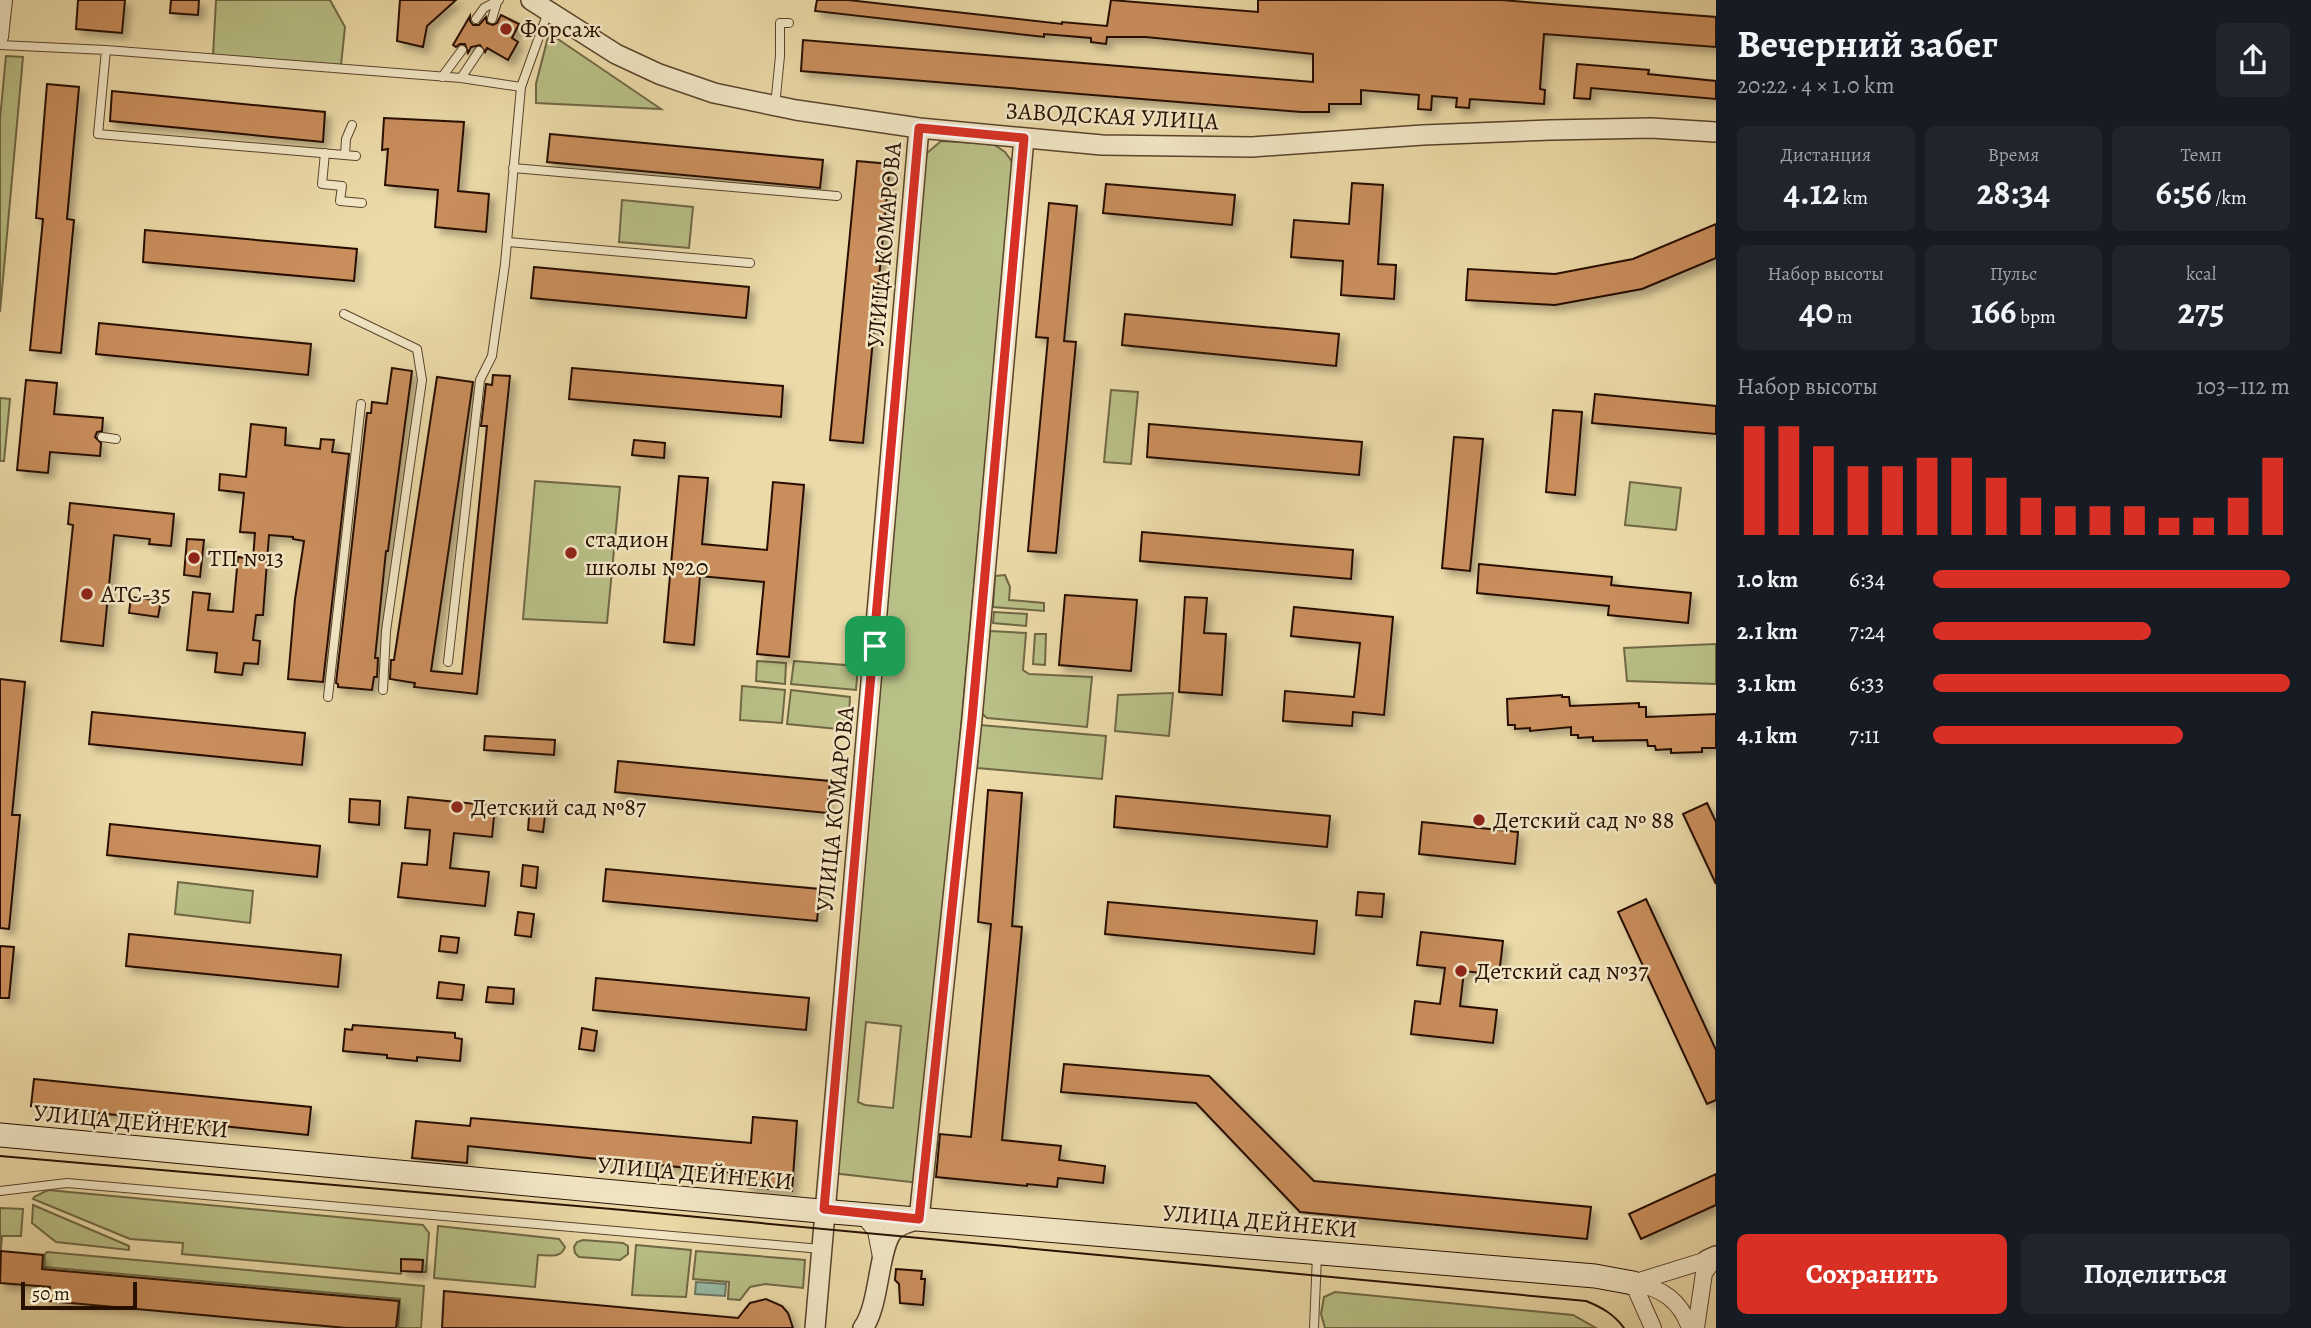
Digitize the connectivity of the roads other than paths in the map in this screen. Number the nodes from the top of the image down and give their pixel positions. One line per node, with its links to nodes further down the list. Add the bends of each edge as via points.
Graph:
1 (4, 0): 8 (street)
2 (531, 0): 4 (street, ЗАВОДСКАЯ УЛИЦА)
3 (498, 1): 5 (lane); 6 (lane)
4 (548, 12): 15 (lane); 16 (street, ЗАВОДСКАЯ УЛИЦА, via 594,42 659,74 714,93)
5 (476, 19)
6 (492, 19)
7 (789, 23): 16 (lane, via 780,23)
8 (0, 37)
9 (0, 45): 10 (lane)
10 (106, 50): 13 (lane); 21 (lane, via 98,134)
11 (462, 50): 13 (lane)
12 (479, 51): 14 (lane)
13 (442, 77): 14 (lane)
14 (461, 78): 15 (lane)
15 (521, 87): 24 (lane)
16 (775, 106): 18 (street, ЗАВОДСКАЯ УЛИЦА)
17 (352, 125): 22 (lane)
18 (919, 128): 20 (street, ЗАВОДСКАЯ УЛИЦА); 38 (street, УЛИЦА КОМАРОВА)
19 (1716, 132): 20 (street, ЗАВОДСКАЯ УЛИЦА, via 1550,130 1252,147 1102,145)
20 (1024, 138): 40 (street, via 972,719)
21 (325, 153): 22 (lane); 26 (lane, via 323,184 342,186 341,201)
22 (345, 155): 23 (lane)
23 (356, 156)
24 (513, 168): 25 (lane); 27 (lane)
25 (837, 196)
26 (362, 203)
27 (507, 242): 28 (lane); 33 (lane, via 492,356 480,380)
28 (750, 264)
29 (344, 314): 34 (lane, via 416,349 422,380 386,631)
30 (361, 404): 35 (lane)
31 (102, 437): 32 (lane)
32 (116, 439)
33 (447, 662)
34 (383, 690)
35 (328, 697)
36 (0, 1135): 38 (main road, УЛИЦА ДЕЙНЕКИ)
37 (0, 1191): 41 (lane, via 67,1184)
38 (824, 1209): 39 (main road, УЛИЦА ДЕЙНЕКИ); 41 (street, УЛИЦА КОМАРОВА)
39 (862, 1213): 40 (main road, УЛИЦА ДЕЙНЕКИ); 44 (street, via 873,1225 881,1250)
40 (919, 1219): 42 (main road, УЛИЦА ДЕЙНЕКИ); 44 (street, via 893,1231)
41 (821, 1249): 47 (street, УЛИЦА КОМАРОВА)
42 (1317, 1252): 45 (main road, УЛИЦА ДЕЙНЕКИ); 48 (lane)
43 (1713, 1258): 45 (street, УЛИЦА ДЕЙНЕКИ); 51 (street, via 1704,1273)
44 (878, 1280): 46 (street)
45 (1633, 1283): 49 (street); 50 (street, via 1654,1287 1671,1297 1685,1313)
46 (864, 1323)
47 (815, 1328)
48 (1314, 1328)
49 (1653, 1328)
50 (1690, 1328)
51 (1696, 1328)

